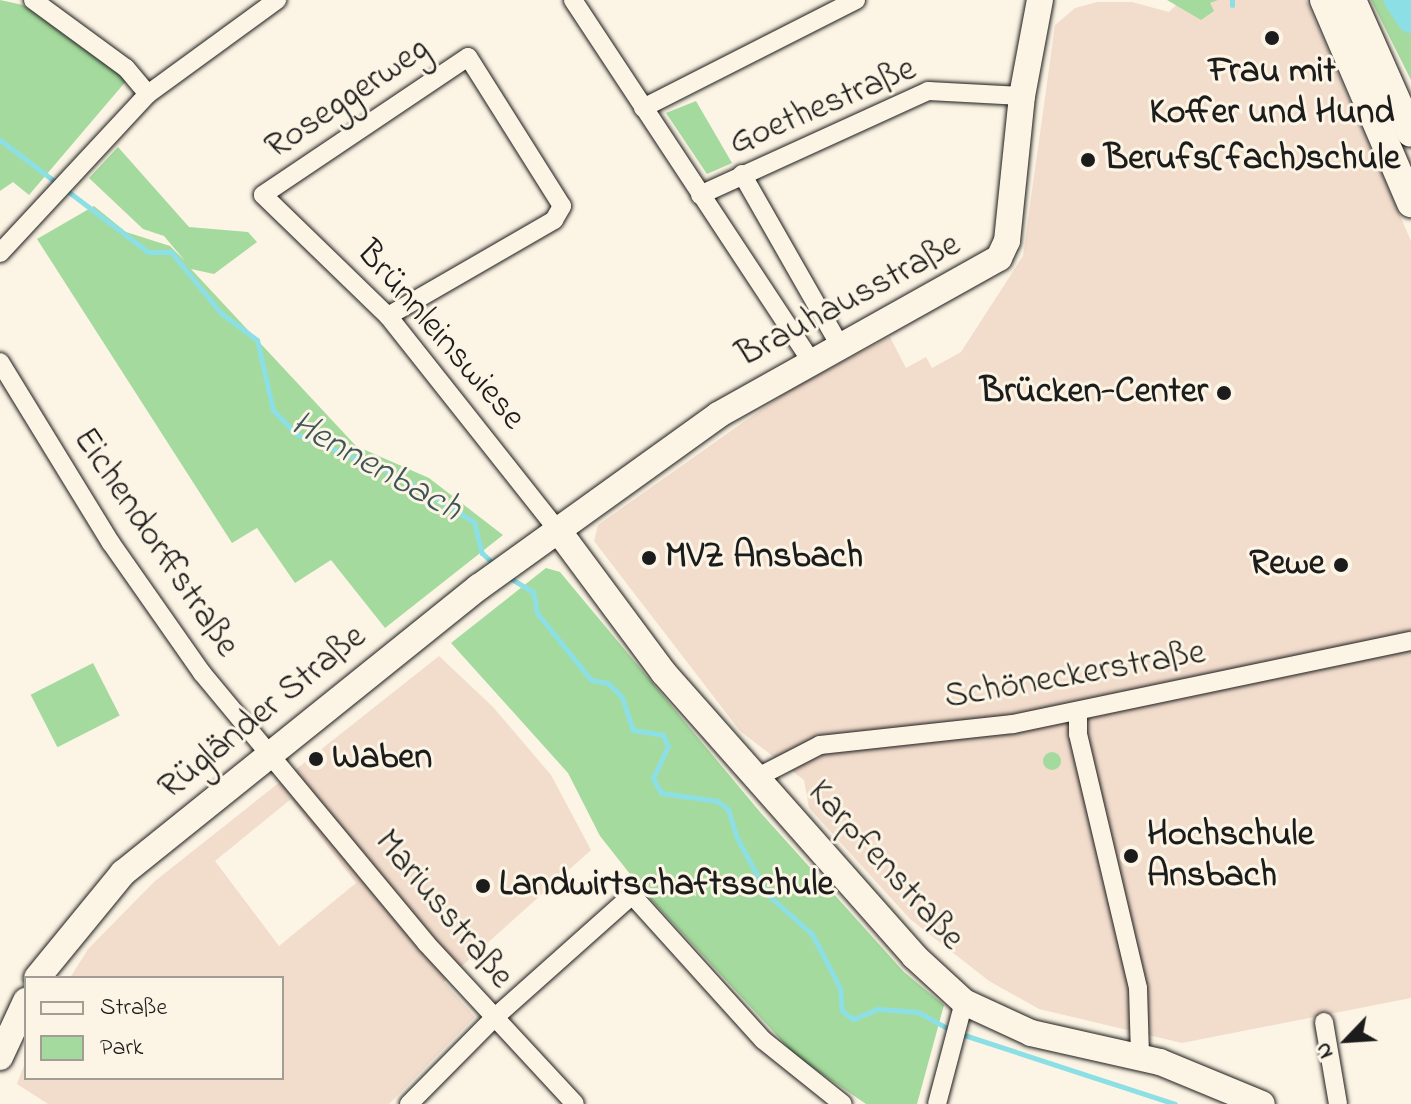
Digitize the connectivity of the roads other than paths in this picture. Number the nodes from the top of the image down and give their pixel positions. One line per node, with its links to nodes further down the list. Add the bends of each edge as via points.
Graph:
1 (33, 0): 8 (street, via 126,68)
2 (277, 0): 8 (street)
3 (573, 0): 10 (street)
4 (856, 0): 10 (street)
5 (1040, 0): 9 (main road, Brauhausstraße)
6 (1324, 0): 15 (main road)
7 (1352, 0): 11 (main road)
8 (148, 94): 16 (street)
9 (1022, 96): 12 (street, Goethestraße, via 928,91); 18 (main road, Brauhausstraße, via 1007,241 999,258)
10 (643, 108): 14 (street)
11 (1411, 133)
12 (742, 174): 14 (street, Goethestraße); 18 (street)
13 (263, 195): 17 (street, Brünnleinswiese); 17 (street, Roseggerweg, via 468,57 562,206 554,220)
14 (700, 195): 19 (street)
15 (1411, 203)
16 (0, 253)
17 (388, 316): 21 (street, Brünnleinswiese)
18 (839, 344): 19 (main road, Brauhausstraße)
19 (810, 359): 21 (main road, Brauhausstraße, via 718,415)
20 (0, 362): 24 (street, Eichendorffstraße, via 155,611)
21 (557, 529): 24 (main road, Rügländer Straße); 25 (main road, Karpfenstraße, via 664,673)
22 (1411, 641): 23 (street, Schöneckerstraße)
23 (1078, 712): 25 (street, Schöneckerstraße, via 820,745); 32 (street, via 1078,734 1138,988)
24 (268, 753): 26 (main road, Rügländer Straße, via 123,873); 29 (street, Mariusstraße)
25 (756, 778): 28 (main road, Karpfenstraße)
26 (39, 976)
27 (24, 1005): 31 (main road)
28 (960, 1012): 32 (main road, Karpfenstraße); 36 (street)
29 (493, 1019): 33 (street); 34 (street, Mariusstraße); 35 (street, via 632,895 763,1040)
30 (1324, 1022): 38 (street)
31 (2, 1045)
32 (1140, 1057): 37 (main road, Karpfenstraße, via 1198,1075)
33 (421, 1100)
34 (575, 1104)
35 (843, 1104)
36 (937, 1104)
37 (1262, 1104)
38 (1338, 1104)

